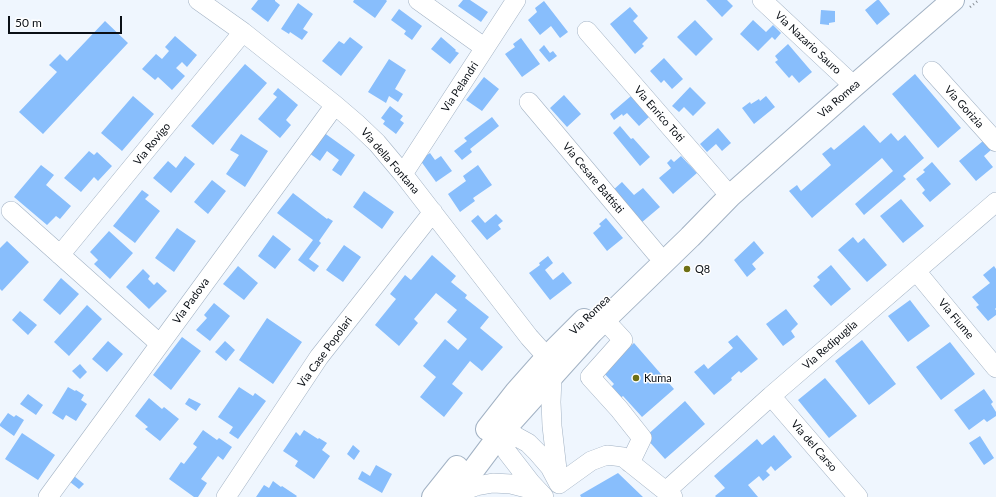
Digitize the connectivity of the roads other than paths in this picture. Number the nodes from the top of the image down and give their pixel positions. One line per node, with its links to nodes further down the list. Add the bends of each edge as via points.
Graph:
1 (198, 0): 7 (street, Via della Fontana)
2 (418, 0): 8 (street)
3 (516, 0): 8 (street, Via Pelandri)
4 (762, 0): 10 (street, Via Nazario Sauro)
5 (953, 0): 10 (main road, Via Romea)
6 (587, 31): 15 (street, Via Enrico Toti)
7 (244, 32): 12 (street, Via della Fontana); 20 (street, Via Rovigo)
8 (485, 48): 14 (street, Via Pelandri)
9 (932, 71): 13 (street, Via Gorizia)
10 (854, 86): 15 (main road, Via Romea)
11 (529, 102): 19 (street, Via Cesare Battisti)
12 (335, 105): 14 (street, Via della Fontana, via 377,143); 23 (street, Via Padova)
13 (996, 142)
14 (403, 174): 18 (street, Via della Fontana)
15 (728, 198): 19 (main road, Via Romea); 22 (main road, Via Romea)
16 (996, 202): 21 (street, Via Redipuglia)
17 (11, 211): 20 (street)
18 (433, 212): 24 (street, Via della Fontana); 35 (street, Via Case Popolari, via 319,357)
19 (656, 253): 24 (main road, Via Romea, via 583,321)
20 (60, 255): 23 (street)
21 (916, 271): 25 (street, Via Fiume); 27 (street, Via Redipuglia)
22 (606, 319): 24 (main road, Via Romea, via 582,342 571,345 560,354); 30 (street, via 623,340 590,376 642,438)
23 (160, 344): 34 (street, Via Padova)
24 (550, 367): 26 (main road, Via Romea); 28 (main road, Via Romea, via 538,380 522,410); 31 (street, via 555,460)
25 (996, 368)
26 (531, 375): 28 (main road, Via Romea, via 502,424); 29 (main road, Via Romea)
27 (771, 396): 32 (street, Via Redipuglia); 38 (street, Via del Carso)
28 (502, 433): 29 (main road, Via Romea); 31 (street, via 517,437 537,452 550,467); 33 (main road, Via Romea); 37 (street, via 507,452)
29 (475, 444): 36 (main road, Via Romea)
30 (630, 463): 31 (street, via 623,457 607,455 591,461); 32 (street)
31 (560, 491)
32 (670, 494)
33 (454, 495): 37 (street, via 476,486 493,483 530,489)
34 (48, 497)
35 (226, 497)
36 (433, 497)
37 (544, 497)
38 (858, 497)

